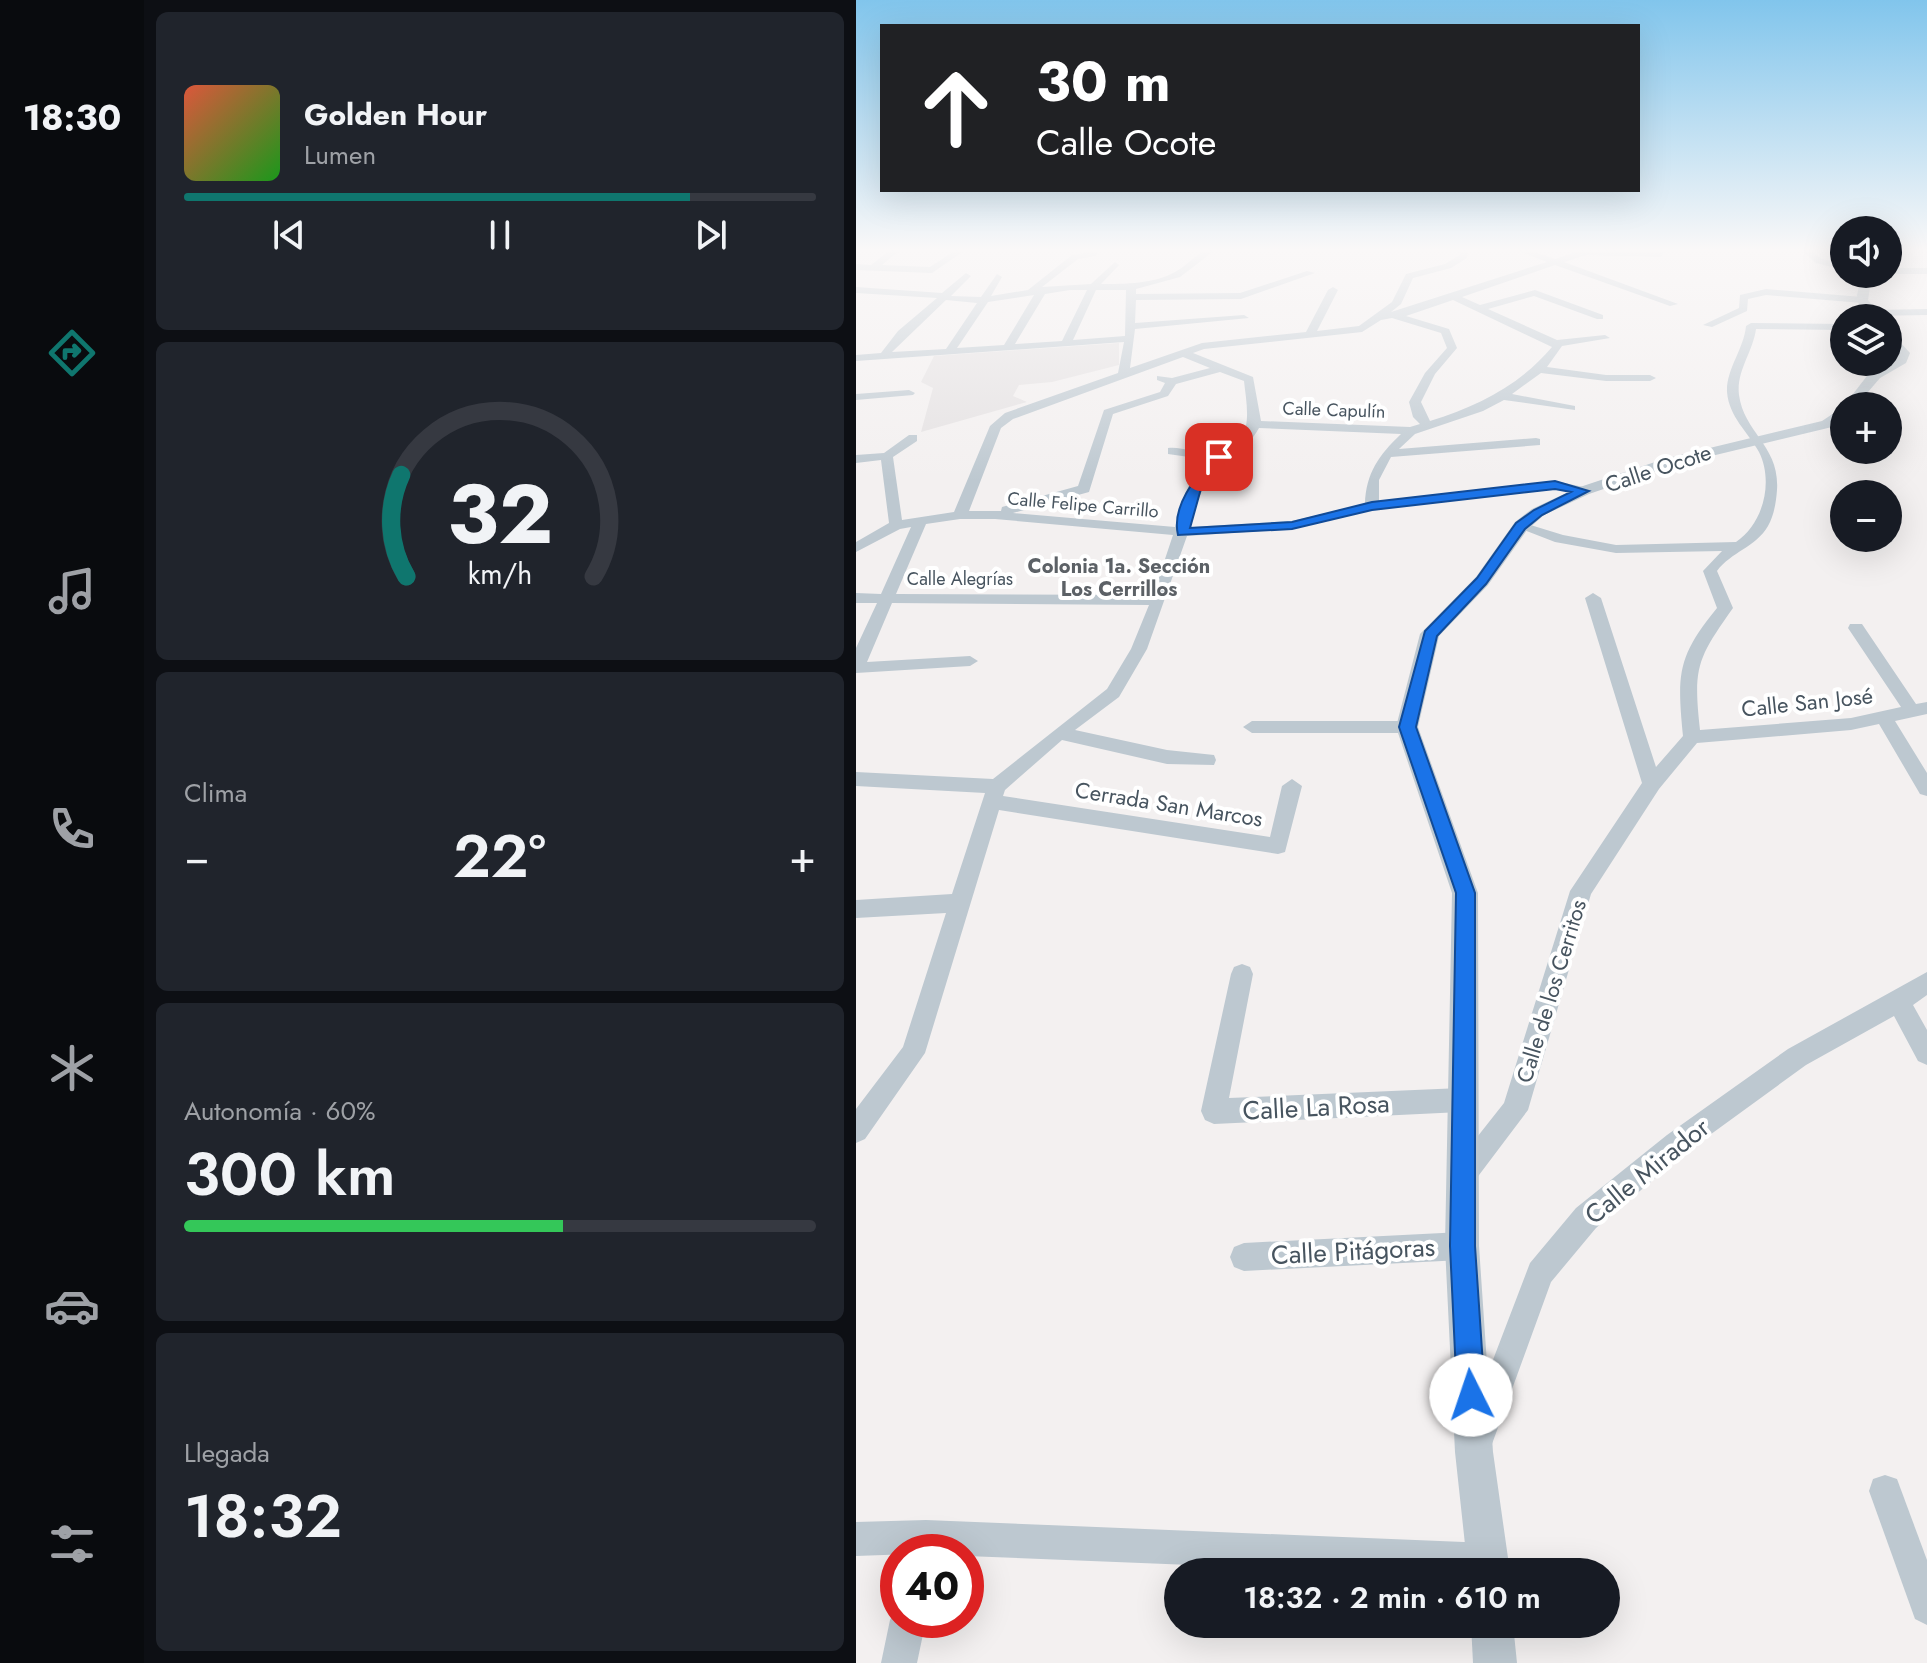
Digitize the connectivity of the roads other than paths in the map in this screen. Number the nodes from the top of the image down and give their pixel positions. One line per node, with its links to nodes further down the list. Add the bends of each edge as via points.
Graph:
1 (910, 326): 22 (street)
2 (968, 326): 20 (street)
3 (1019, 326): 19 (street)
4 (1075, 326): 18 (street)
5 (1131, 326): 6 (street); 15 (street)
6 (1137, 326)
7 (1245, 326): 16 (street)
8 (1314, 326): 13 (street)
9 (1369, 326): 13 (street)
10 (1424, 326): 38 (street, via 1445,331 1452,348 1430,373 1415,402)
11 (1518, 326): 17 (street)
12 (1830, 327): 41 (street, via 1751,326 1733,389)
13 (1309, 336): 16 (street)
14 (1605, 338): 17 (street)
15 (1130, 339): 18 (street); 27 (street)
16 (1246, 341): 21 (street)
17 (1556, 343): 25 (street)
18 (1066, 344): 19 (street)
19 (1007, 348): 20 (street)
20 (948, 353): 22 (street)
21 (1183, 353): 24 (street); 26 (street)
22 (884, 356): 23 (street)
23 (856, 358)
24 (1221, 368): 30 (street); 37 (street, via 1249,379)
25 (1539, 369): 29 (street); 33 (street)
26 (1138, 371): 27 (street); 30 (street)
27 (1123, 376): 50 (street, via 1026,409 996,426)
28 (1874, 376): 31 (street)
29 (1650, 378)
30 (1172, 382): 51 (street, via 1164,394 1108,412 1084,489)
31 (1861, 392)
32 (909, 393): 34 (street)
33 (1502, 396): 35 (street); 38 (street, via 1479,409)
34 (856, 397)
35 (1571, 408)
36 (1830, 422): 41 (street, Calle Ocote)
37 (1255, 424): 39 (street, Calle Capulín); 46 (street, via 1245,442)
38 (1426, 424): 39 (street)
39 (1411, 431): 44 (street)
40 (913, 438): 45 (street)
41 (1753, 439): 48 (street, Calle Ocote); 55 (street, via 1769,463 1769,493 1764,521)
42 (1536, 442): 44 (street)
43 (1172, 451): 46 (street)
44 (1387, 454): 49 (street, via 1372,480)
45 (887, 456): 47 (street); 52 (street)
46 (1219, 457): 54 (street, via 1196,485)
47 (856, 459)
48 (1583, 491): 49 (street, Calle Felipe Carrillo, via 1555,485); 53 (street, Calle Ocote)
49 (1372, 506): 54 (street, Calle Felipe Carrillo, via 1292,525)
50 (960, 515): 51 (street, Calle Felipe Carrillo); 52 (street, Calle Felipe Carrillo)
51 (991, 515): 54 (street, Calle Felipe Carrillo)
52 (908, 523): 56 (street); 59 (street)
53 (1521, 526): 55 (street, via 1616,549); 67 (street, Calle Ocote, via 1482,581 1430,634)
54 (1183, 532): 60 (street)
55 (1740, 546): 69 (street, via 1716,560 1710,571 1725,608 1696,644 1686,675)
56 (856, 548)
57 (856, 598): 59 (street, Calle Alegrías)
58 (1593, 598): 72 (street)
59 (885, 599): 60 (street, Calle Alegrías); 63 (street)
60 (1159, 600): 68 (street, via 1113,693)
61 (1856, 628): 64 (street)
62 (970, 661): 63 (street)
63 (856, 667)
64 (1920, 710): 65 (street, Calle San José)
65 (1884, 718): 69 (street, Calle San José); 74 (street)
66 (1252, 727): 67 (street)
67 (1407, 727): 82 (street, via 1465,893)
68 (1059, 733): 70 (street, via 1167,757); 75 (street)
69 (1692, 737): 72 (street, Calle de los Cerritos)
70 (1207, 760)
71 (856, 779): 75 (street)
72 (1652, 784): 85 (street, Calle de los Cerritos, via 1581,891 1515,1110)
73 (1292, 786): 75 (street, Cerrada San Marcos, via 1278,846)
74 (1927, 789)
75 (994, 794): 76 (street)
76 (958, 903): 77 (street); 83 (street, via 913,1053)
77 (856, 909)
78 (1242, 974): 82 (street, Calle La Rosa, via 1214,1111)
79 (1927, 982): 80 (street, Calle Mirador)
80 (1899, 1002): 81 (street); 88 (street, Calle Mirador, via 1797,1057 1676,1144 1586,1218 1540,1273)
81 (1927, 1053)
82 (1461, 1100): 85 (street)
83 (865, 1108): 84 (street)
84 (856, 1130)
85 (1462, 1176): 86 (street)
86 (1462, 1246): 87 (street, Calle Pitágoras); 88 (street)
87 (1244, 1257)
88 (1474, 1452): 94 (street)
89 (1885, 1491): 95 (street)
90 (856, 1539): 91 (street)
91 (880, 1541)
92 (984, 1547): 93 (street)
93 (1273, 1558)
94 (1487, 1558)
95 (1927, 1607)
96 (904, 1638): 98 (street)
97 (1493, 1638): 99 (street)
98 (899, 1663)
99 (1495, 1663)

